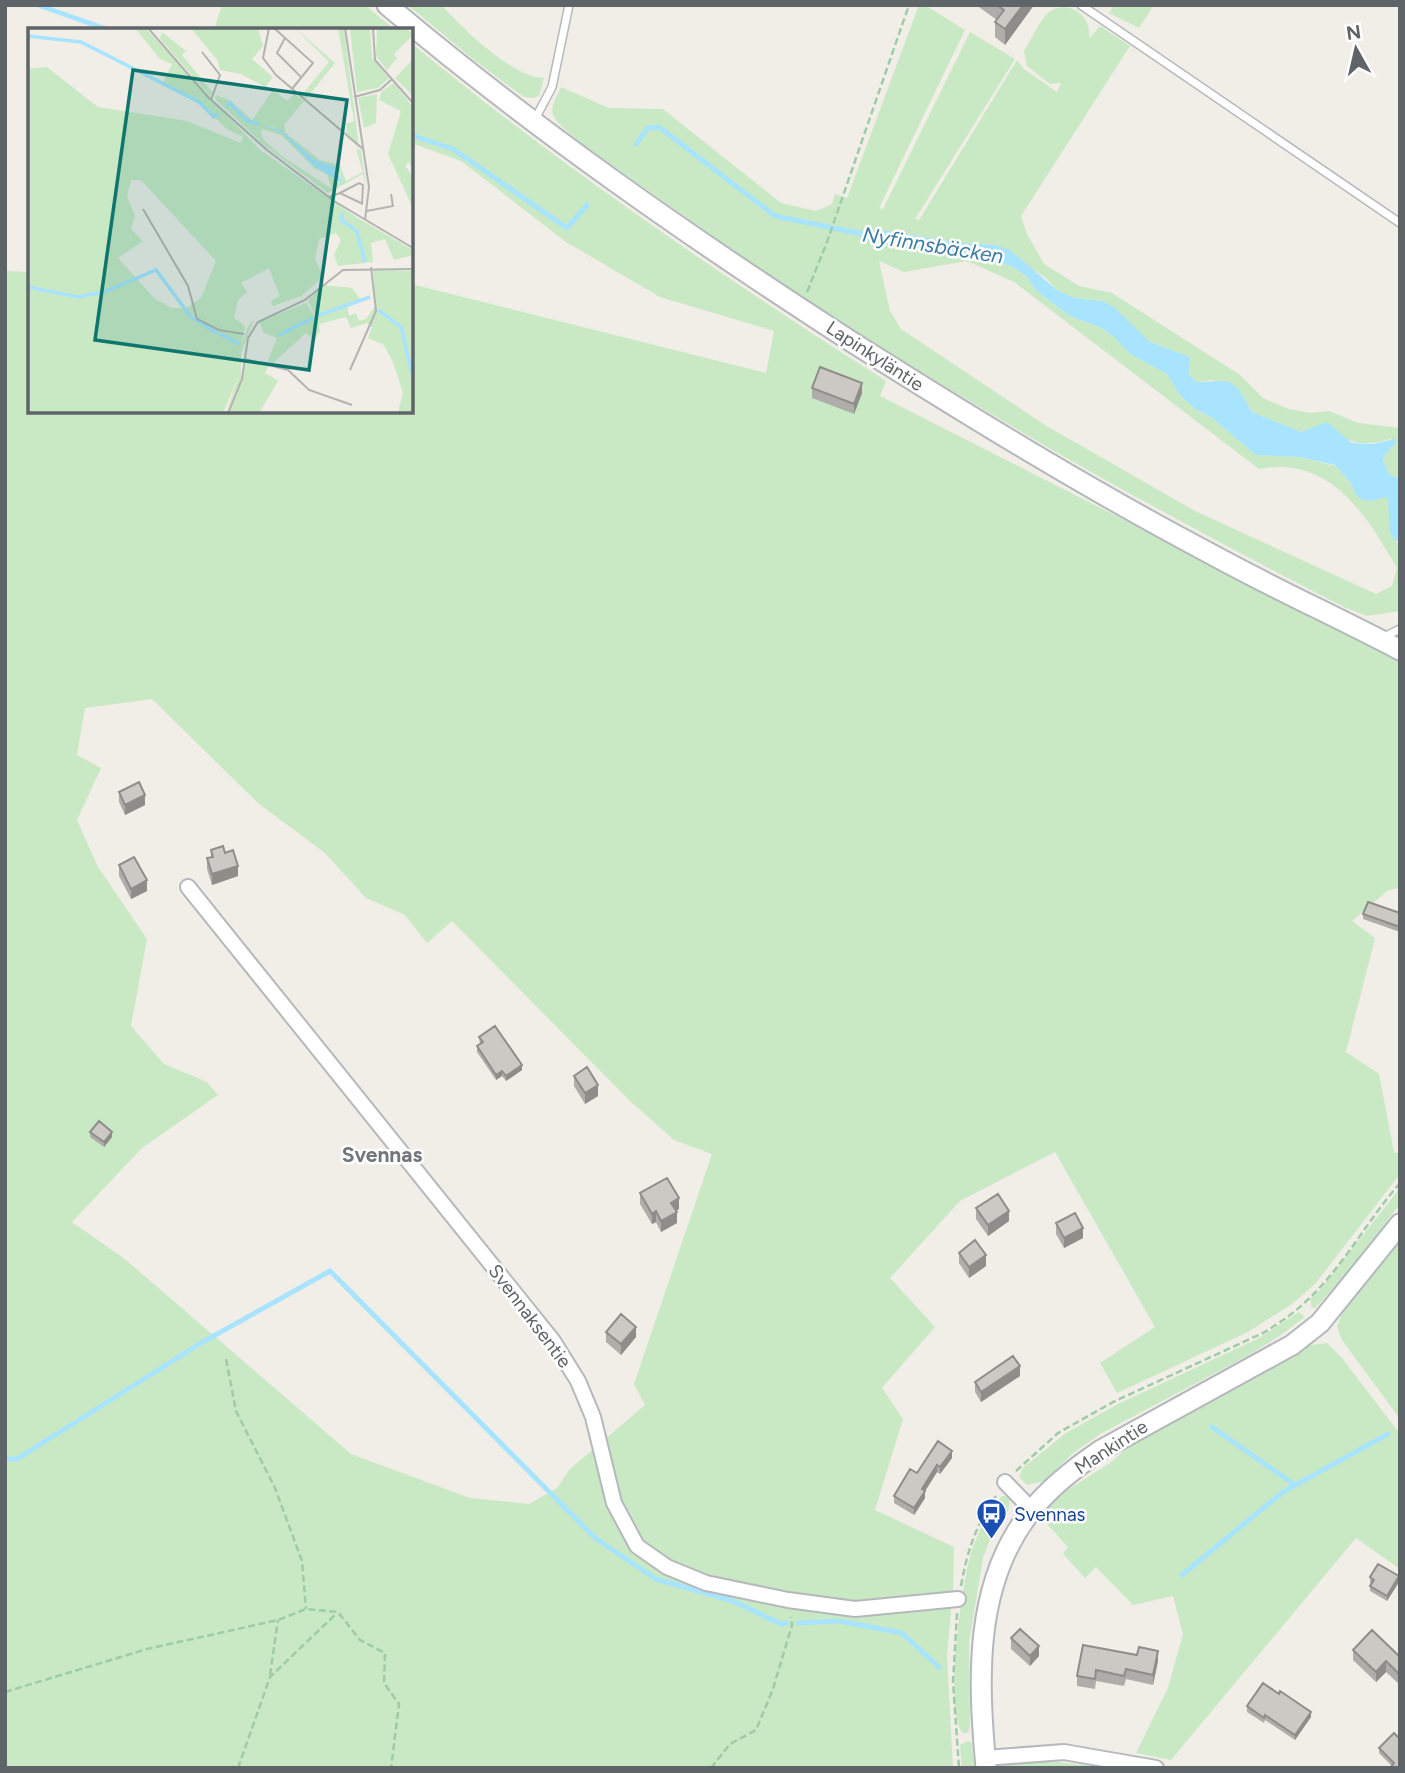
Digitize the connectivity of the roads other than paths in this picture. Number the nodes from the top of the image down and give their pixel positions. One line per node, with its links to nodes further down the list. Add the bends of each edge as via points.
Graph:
1 (387, 5): 4 (main road, Lapinkyläntie)
2 (569, 5): 4 (lane, via 552,87)
3 (1081, 5): 5 (lane)
4 (533, 122): 7 (main road, Lapinkyläntie, via 634,197 948,402 1172,533)
5 (1400, 223)
6 (1400, 629): 7 (lane)
7 (1379, 639): 8 (main road, Lapinkyläntie)
8 (1400, 650)
9 (188, 887): 13 (street, Svennaksentie, via 552,1341 588,1405 614,1503 637,1546 667,1567 706,1583 789,1600 855,1609)
10 (1400, 1224): 12 (main road, Mankintie, via 1320,1324 1292,1345 1101,1450 1072,1470)
11 (1005, 1482): 12 (street)
12 (1032, 1510): 14 (main road, Mankintie, via 1002,1560 984,1626 980,1658)
13 (958, 1599)
14 (985, 1763): 15 (street, via 1064,1752)
15 (1156, 1768)

